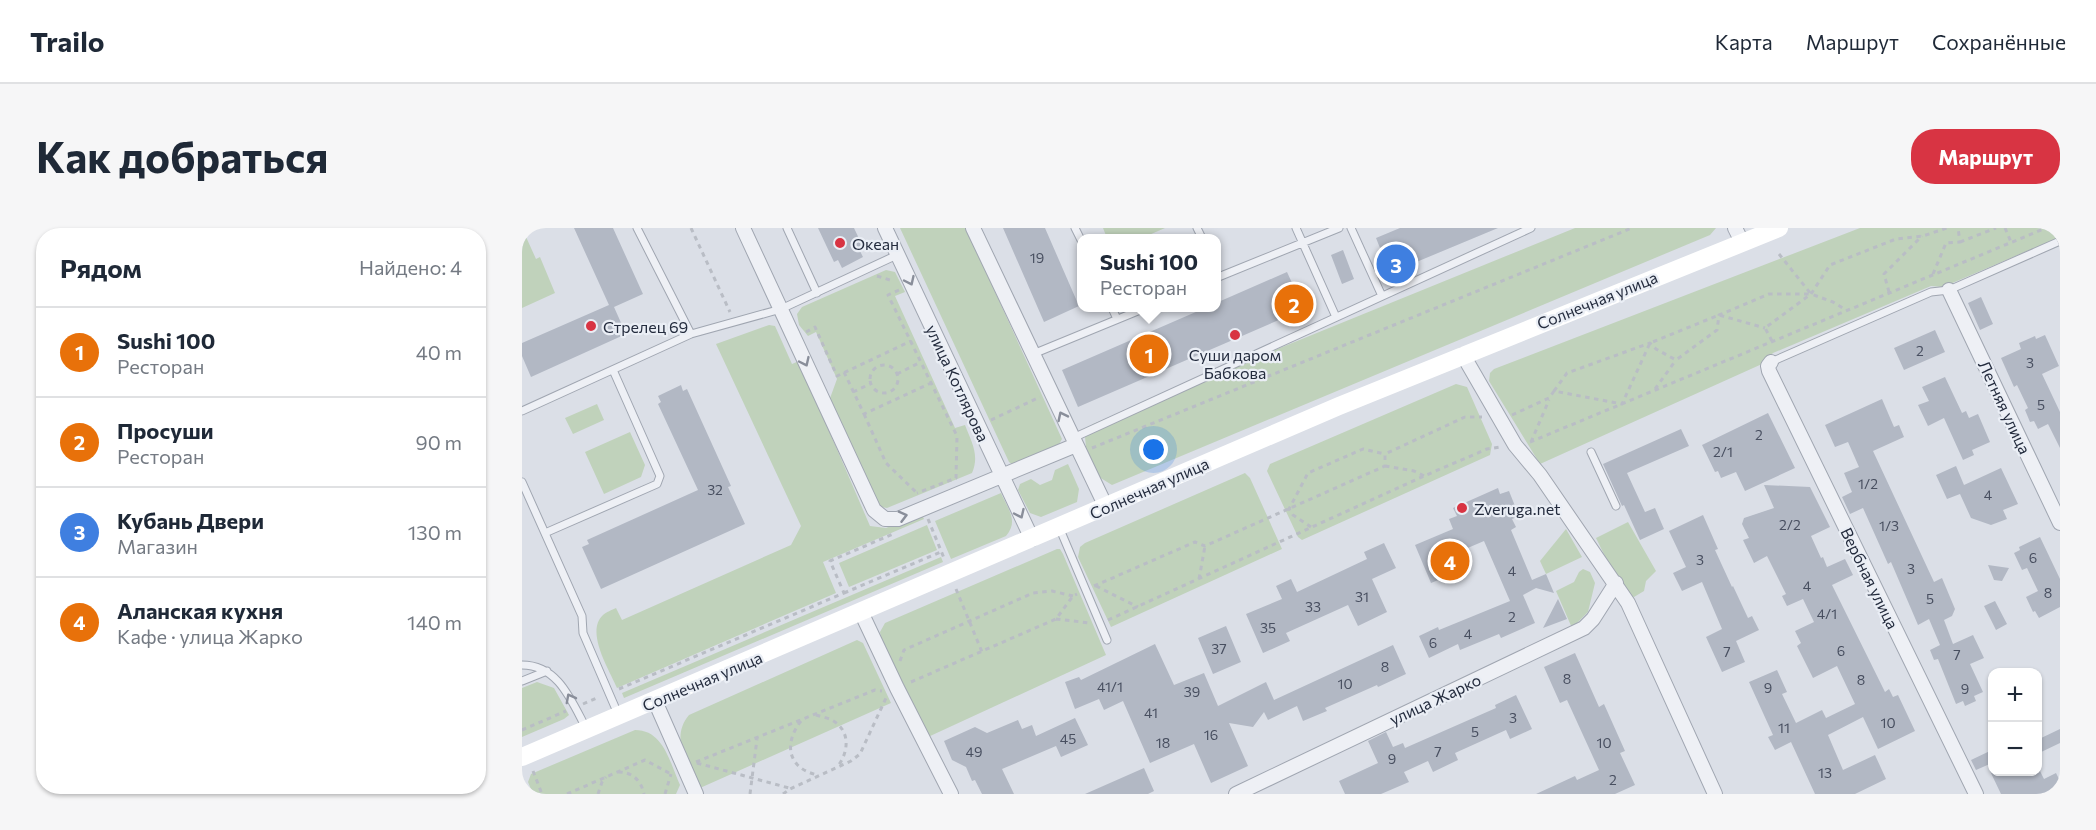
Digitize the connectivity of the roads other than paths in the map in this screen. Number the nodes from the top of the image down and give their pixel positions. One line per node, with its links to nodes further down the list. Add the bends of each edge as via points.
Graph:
1 (637, 228): 24 (lane)
2 (743, 228): 19 (street)
3 (787, 228): 17 (lane)
4 (885, 228): 14 (street, улица Котлярова)
5 (973, 228): 25 (street)
6 (1296, 228): 13 (lane)
7 (1339, 228): 13 (lane)
8 (1351, 228): 18 (lane)
9 (1531, 228): 18 (lane)
10 (1779, 228): 11 (main road, Солнечная улица)
11 (1738, 235): 26 (main road, Солнечная улица)
12 (2060, 241): 16 (lane)
13 (1303, 242): 15 (lane); 22 (lane)
14 (897, 255): 17 (lane); 32 (street, улица Котлярова, one-way to 32)
15 (1221, 273)
16 (1949, 290): 27 (lane, via 1931,292); 36 (street, Летняя улица)
17 (817, 292): 19 (lane)
18 (1382, 296): 22 (lane)
19 (781, 309): 24 (lane); 32 (street, one-way to 32, via 874,510 885,519 924,510)
20 (1114, 312): 23 (lane)
21 (1135, 312): 23 (lane)
22 (1336, 317): 30 (lane)
23 (1117, 319): 25 (lane)
24 (691, 334): 28 (lane)
25 (1033, 354): 30 (street, one-way to 25)
26 (1463, 355): 35 (main road, Солнечная улица); 40 (street, via 1515,445)
27 (1771, 362): 54 (street, Вербная улица, via 1769,371)
28 (613, 370): 29 (lane); 38 (lane, via 660,476 657,484)
29 (522, 411)
30 (1076, 445): 32 (street); 35 (street)
31 (1591, 452): 34 (lane)
32 (1002, 476): 39 (street, улица Котлярова, one-way to 39)
33 (522, 482): 38 (lane)
34 (1616, 506)
35 (1106, 507): 37 (main road, Солнечная улица)
36 (2060, 523)
37 (1059, 527): 39 (main road, Солнечная улица); 42 (lane)
38 (545, 533): 47 (lane, via 582,616 584,633)
39 (1032, 538): 41 (main road, Солнечная улица)
40 (1616, 583): 52 (street, улица Жарко, via 1584,628); 53 (street)
41 (861, 612): 46 (main road, Солнечная улица); 51 (street)
42 (1107, 640)
43 (522, 665): 44 (lane)
44 (547, 671): 45 (lane); 48 (lane, one-way to 44, via 565,689)
45 (522, 681)
46 (655, 701): 47 (main road, Солнечная улица); 50 (street)
47 (619, 716): 48 (main road, Солнечная улица)
48 (587, 730): 49 (main road, Солнечная улица)
49 (524, 756)
50 (694, 793)
51 (951, 794)
52 (1236, 794)
53 (1715, 794)
54 (1976, 794)

